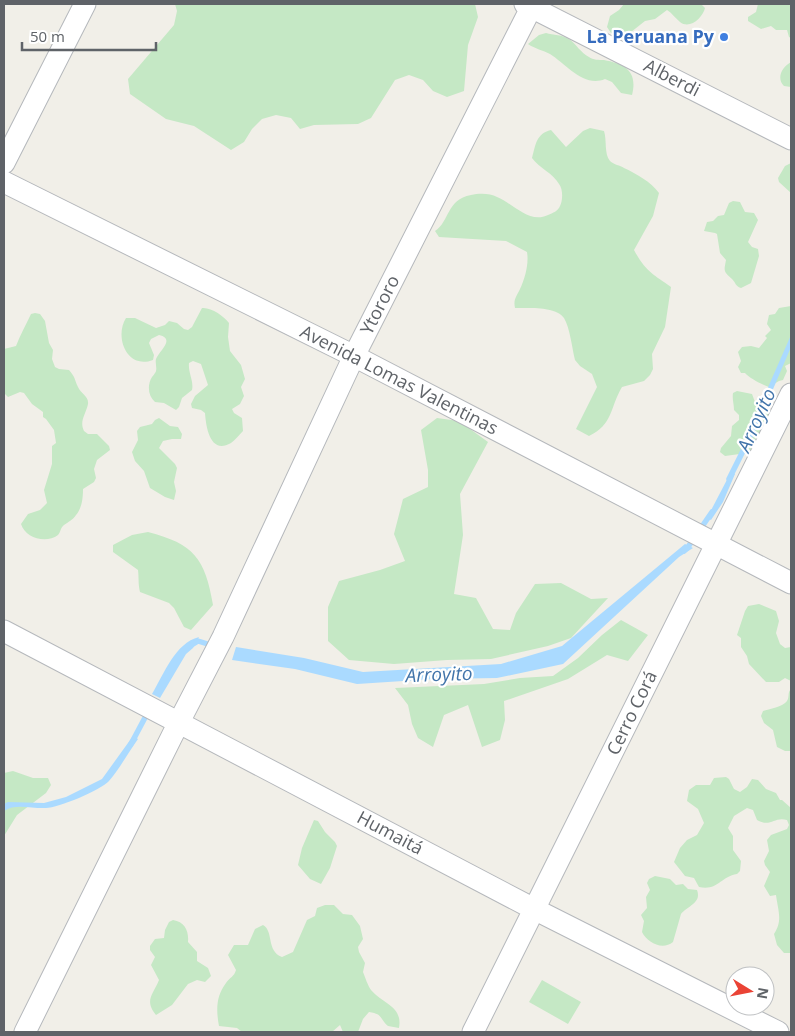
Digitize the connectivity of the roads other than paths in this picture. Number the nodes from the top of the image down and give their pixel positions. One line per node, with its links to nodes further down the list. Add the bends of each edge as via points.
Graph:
1 (86, 4): 4 (street)
2 (530, 5): 3 (street, Alberdi); 6 (street, Ytororo)
3 (791, 139)
4 (4, 163)
5 (4, 182): 6 (street, Avenida Lomas Valentinas)
6 (354, 356): 8 (street, Avenida Lomas Valentinas); 11 (street, Ytororo, via 219,644)
7 (791, 394): 8 (street, Cerro Corá)
8 (703, 538): 9 (street, Avenida Lomas Valentinas); 12 (street, Cerro Corá)
9 (791, 583)
10 (4, 631): 11 (street, Humaitá)
11 (178, 722): 12 (street, Humaitá); 13 (street, Ytororo)
12 (534, 909): 14 (street, Cerro Corá); 15 (street, Humaitá)
13 (25, 1032)
14 (473, 1032)
15 (778, 1032)

